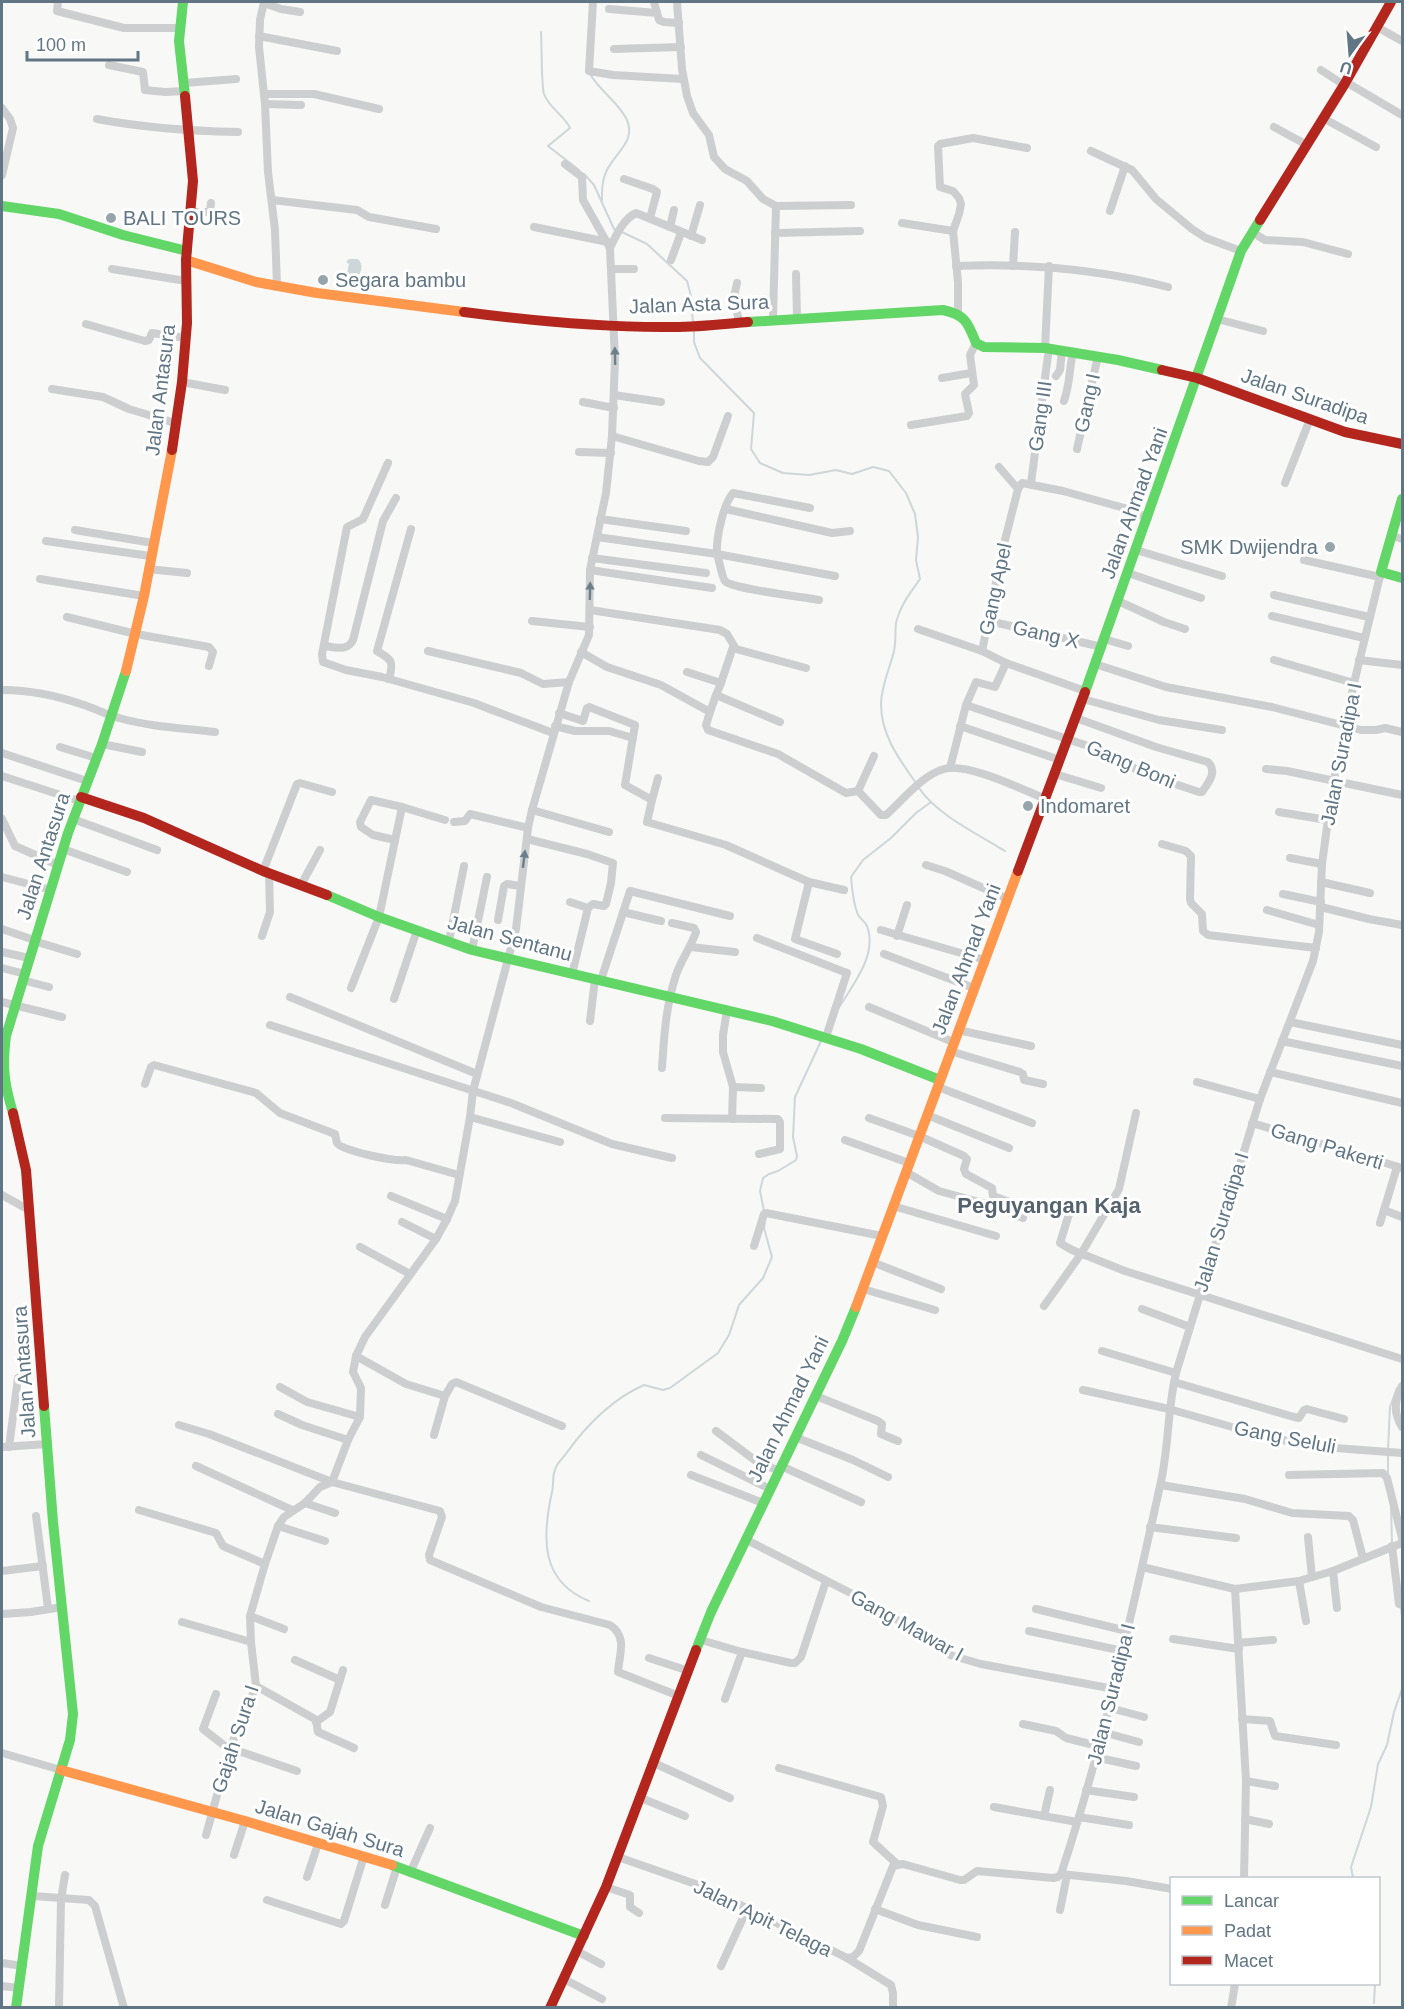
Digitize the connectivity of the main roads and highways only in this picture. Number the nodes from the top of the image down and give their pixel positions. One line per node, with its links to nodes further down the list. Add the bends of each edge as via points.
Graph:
1 (183, 2): 4 (main road, Jalan Antasura, via 180,41 193,181)
2 (1391, 2): 5 (main road, Jalan Ahmad Yani, via 1241,251)
3 (2, 205): 4 (main road, Jalan Asta Sura, via 59,214)
4 (187, 255): 5 (main road, Jalan Asta Sura, via 239,277 277,286 520,319 675,327 943,310 963,316 976,343 990,347 1047,348); 10 (main road, Jalan Antasura, via 182,382 144,596 111,716)
5 (1197, 378): 6 (main road, Jalan Suradipa, via 1359,436); 14 (main road, Jalan Ahmad Yani, via 1071,740 1060,760)
6 (1402, 444)
7 (1402, 499): 8 (main road)
8 (1397, 537): 9 (main road, via 1381,574)
9 (1402, 578)
10 (80, 799): 11 (main road, Jalan Antasura); 14 (main road, Jalan Sentanu, via 144,818 266,872 472,950 728,1010 825,1037 861,1048)
11 (4, 1035): 12 (main road, Jalan Antasura)
12 (3, 1048): 13 (main road, Jalan Antasura)
13 (3, 1083): 15 (main road, Jalan Antasura, via 24,1156 73,1714)
14 (939, 1083): 16 (main road, Jalan Ahmad Yani, via 842,1341 723,1585)
15 (61, 1770): 16 (main road, Jalan Gajah Sura, via 364,1856); 17 (main road, Jalan Antasura, via 43,1826)
16 (584, 1936): 18 (main road, Jalan Ahmad Yani)
17 (16, 2007)
18 (550, 2007)

